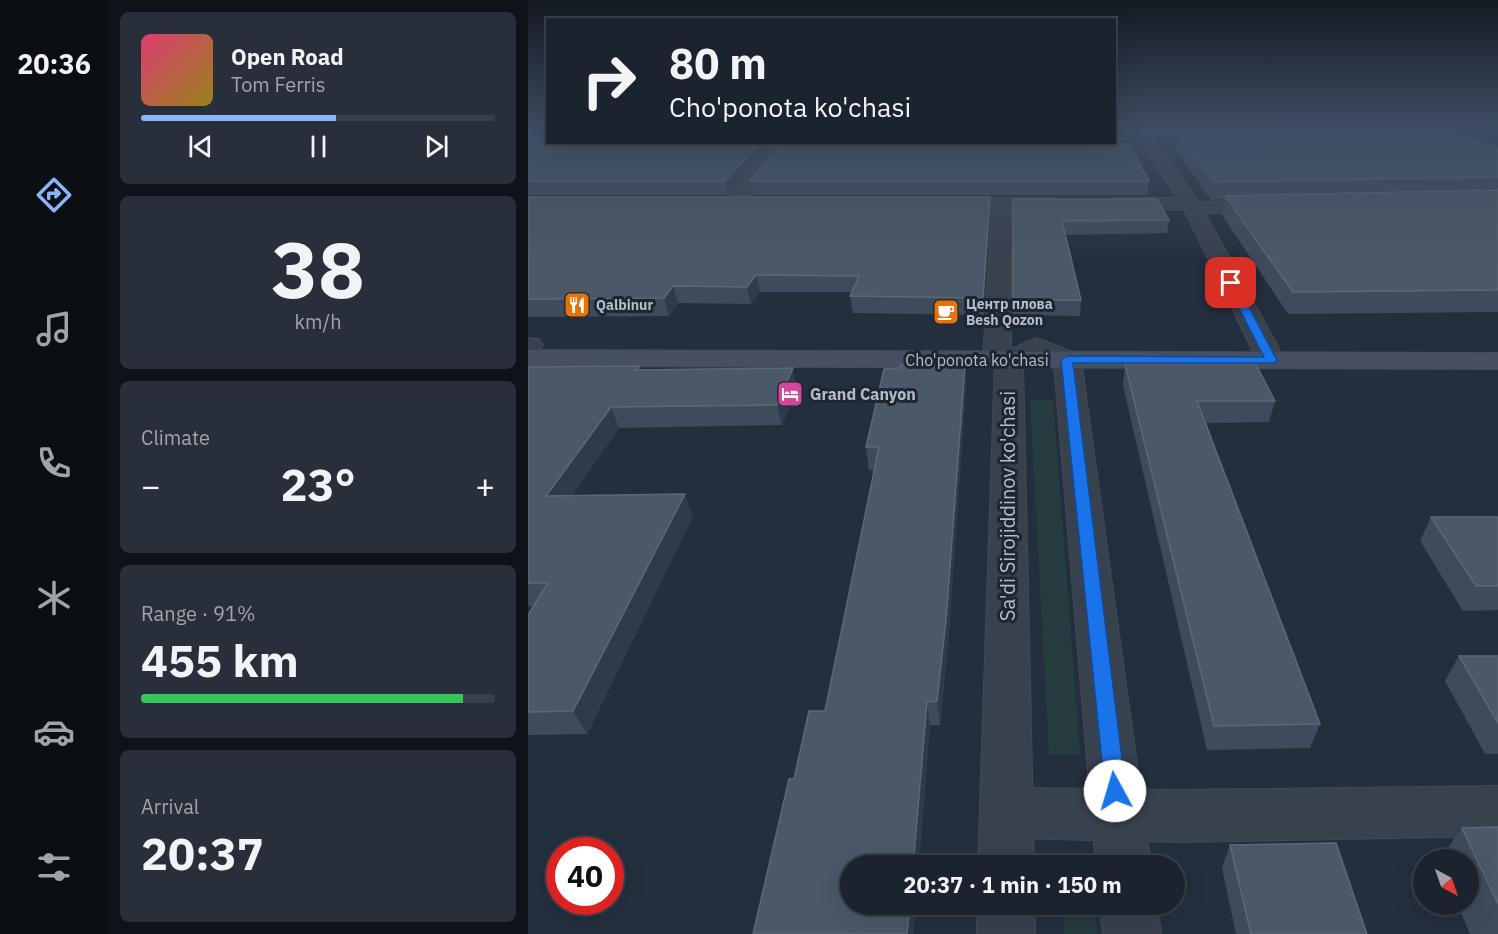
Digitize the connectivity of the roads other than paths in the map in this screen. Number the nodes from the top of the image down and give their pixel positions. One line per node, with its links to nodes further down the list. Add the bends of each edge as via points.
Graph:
1 (763, 173): 4 (street)
2 (1169, 173): 10 (street)
3 (711, 204): 4 (street)
4 (733, 204): 5 (street)
5 (757, 204)
6 (932, 204): 7 (street)
7 (1002, 204): 8 (street); 15 (street)
8 (1072, 204)
9 (1096, 204): 10 (street)
10 (1191, 206): 11 (street); 14 (street)
11 (1287, 206)
12 (1498, 346): 14 (main road, Cho'ponota ko'chasi)
13 (528, 349): 15 (main road, Cho'ponota ko'chasi)
14 (1267, 353): 15 (main road, Cho'ponota ko'chasi); 16 (main road, Cho'ponota ko'chasi)
15 (1022, 354): 18 (street, Sa'di Sirojiddinov ko'chasi); 19 (street)
16 (1498, 361)
17 (1498, 811): 19 (street)
18 (1006, 813): 19 (street); 20 (street, Sa'di Sirojiddinov ko'chasi)
19 (1118, 814): 21 (street)
20 (1006, 855)
21 (1123, 855)
22 (1006, 915): 24 (street)
23 (1129, 915): 25 (street)
24 (1006, 934)
25 (1131, 934)

